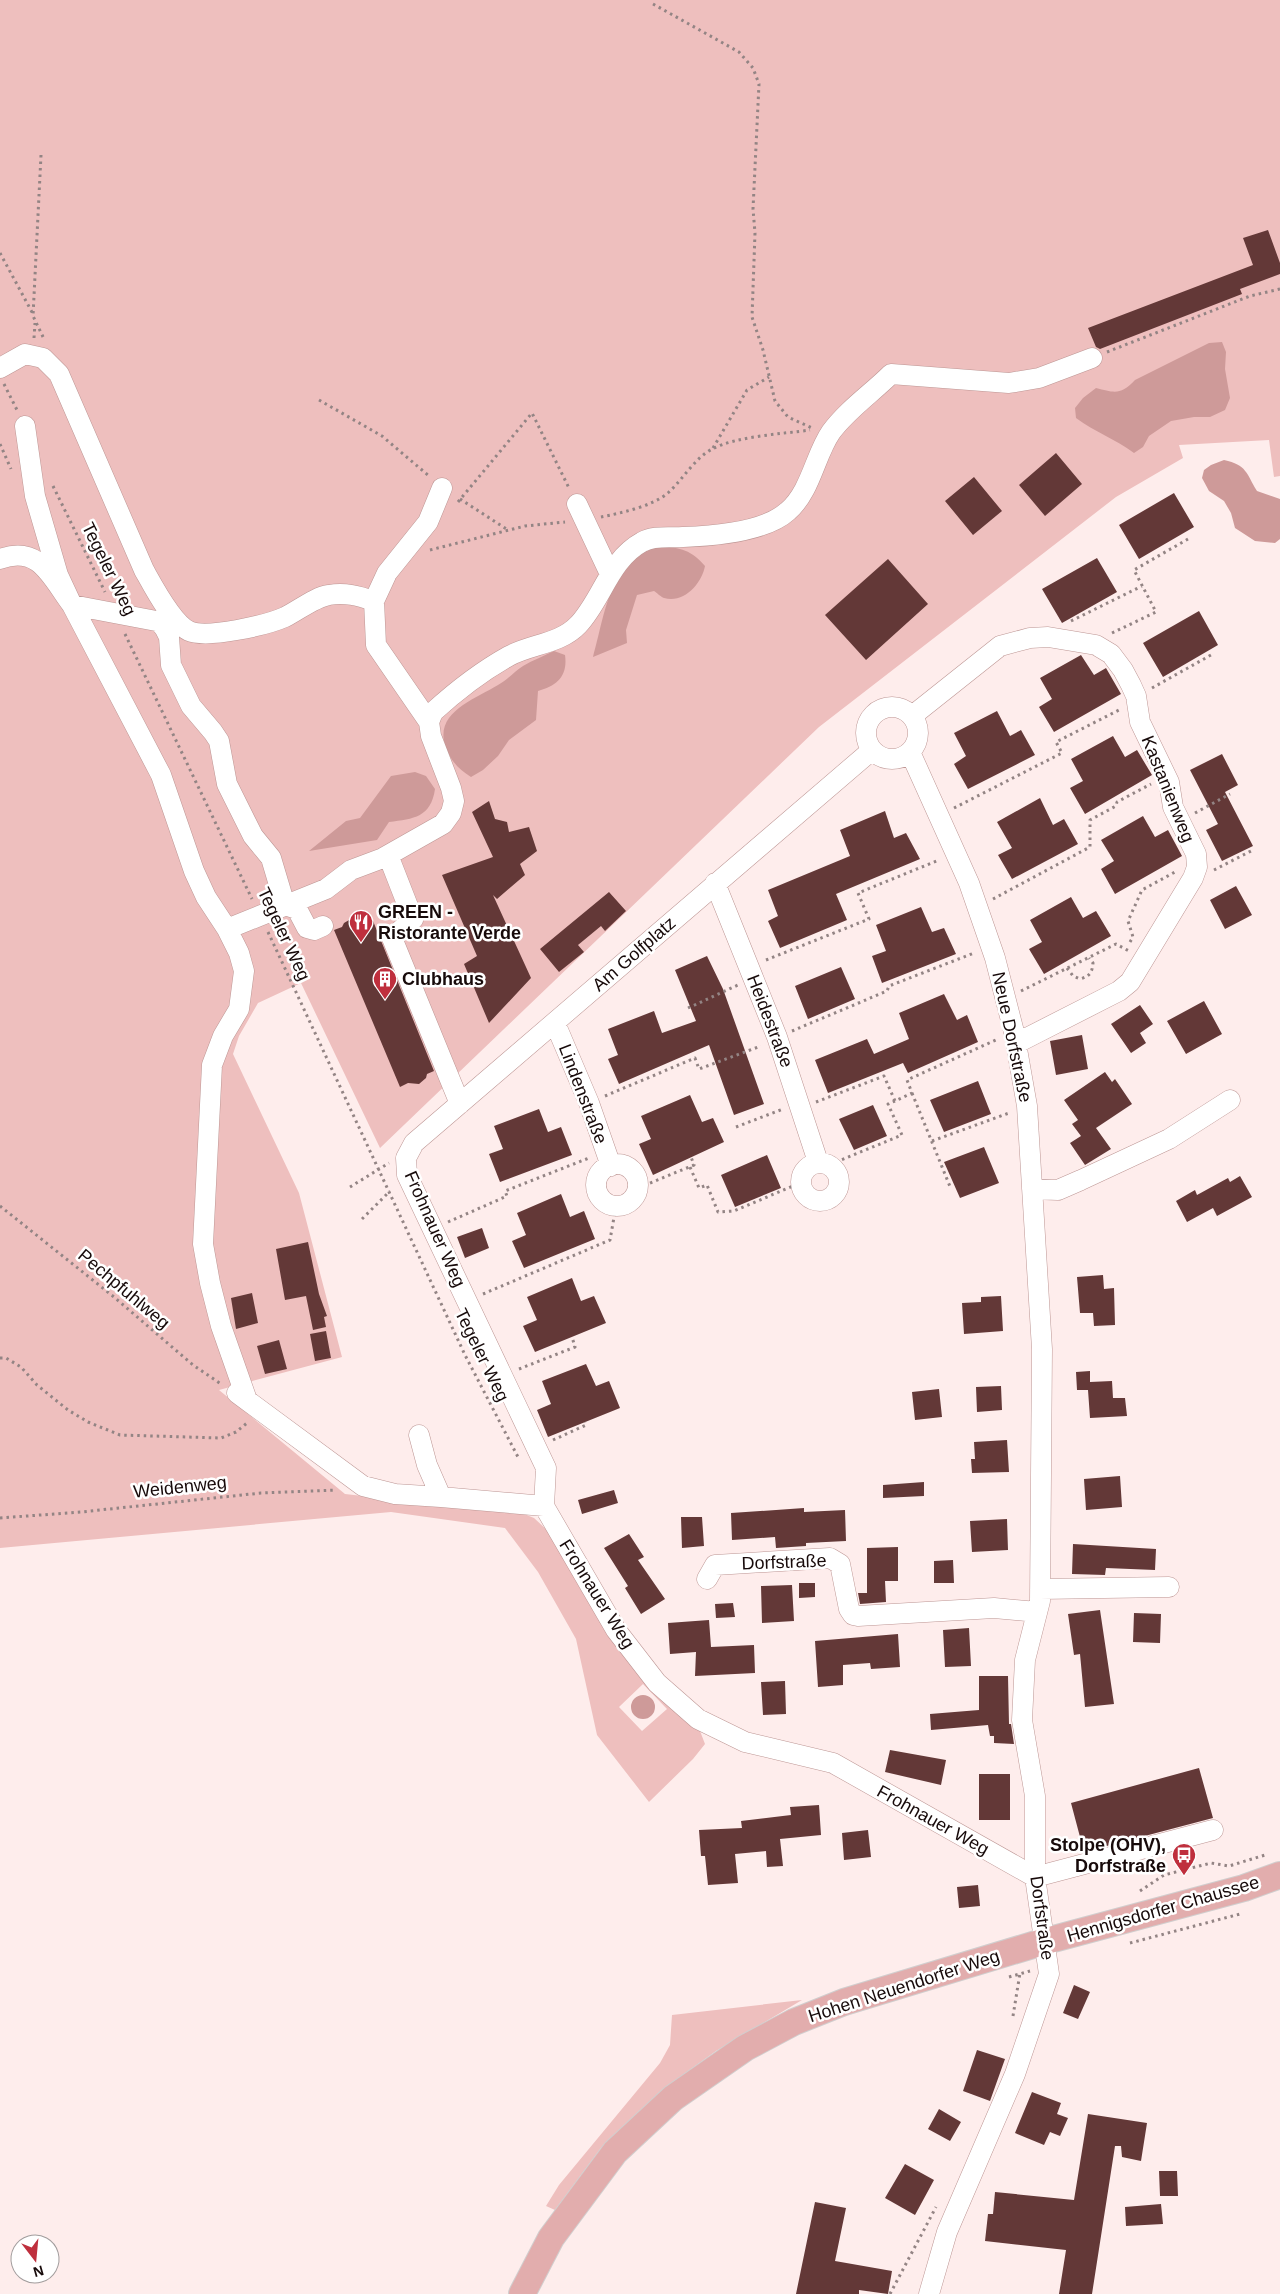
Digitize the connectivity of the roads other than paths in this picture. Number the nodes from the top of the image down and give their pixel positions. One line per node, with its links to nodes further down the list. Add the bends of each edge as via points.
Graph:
1 (1092, 358): 7 (street, via 1039,378 1009,383 891,374 839,422 800,497 788,511 765,524 716,535 658,537 642,541)
2 (0, 368): 11 (street, via 25,354 43,358 59,374 144,570)
3 (25, 426): 9 (street, via 35,496 58,575)
4 (442, 488): 8 (street, via 428,522 386,572)
5 (580, 512): 7 (street)
6 (0, 559): 9 (street, via 26,555 46,567)
7 (610, 574): 13 (street, via 576,627 557,639 511,655 496,664 433,712)
8 (374, 601): 11 (street, via 357,595 328,595 283,618 212,635 189,631); 13 (street, via 376,645)
9 (72, 605): 10 (street); 20 (street, via 161,775 194,871)
10 (159, 621): 11 (street); 18 (street, via 169,638 171,665 191,706 219,741 228,784 253,836 270,858)
11 (182, 626)
12 (912, 716): 14 (street, via 893,707 875,713 866,733); 15 (street, via 918,733); 22 (street, Kastanienweg, via 1000,646 1048,637 1086,643 1111,654 1123,670 1136,699 1140,722 1167,776 1172,807 1195,869 1145,959 1130,982 1119,991)
13 (429, 722): 16 (street, via 431,736 451,788 454,801 451,813 430,833)
14 (872, 750): 15 (street, via 883,758 891,759); 17 (street, Am Golfplatz)
15 (910, 752): 22 (street, Neue Dorfstraße, via 956,852 977,907)
16 (388, 855): 18 (street, via 352,870 326,889); 24 (street, via 413,919 392,938)
17 (715, 883): 21 (street, Am Golfplatz); 26 (street, Heidestraße, via 778,1038)
18 (285, 905): 19 (street, via 297,909 307,928 314,930); 20 (street)
19 (323, 926)
20 (227, 929): 31 (street, via 244,971 239,1009 223,1036 212,1065 204,1244 210,1283 244,1402 363,1486 395,1494)
21 (555, 1022): 24 (street, Am Golfplatz); 25 (street, Lindenstraße)
22 (1016, 1038): 28 (street, Neue Dorfstraße, via 1028,1106)
23 (1230, 1100): 28 (street, via 1169,1139 1081,1180 1058,1190)
24 (460, 1104): 27 (street, Am Golfplatz, via 414,1143)
25 (608, 1159): 25 (street, Lindenstraße, via 598,1178 598,1191 607,1203 616,1206 630,1202 638,1188 637,1178 630,1169)
26 (824, 1164): 26 (street, Heidestraße, via 805,1169 800,1183 812,1200 825,1201 839,1186 836,1171)
27 (406, 1166): 32 (street, Frohnauer Weg, via 546,1468)
28 (1032, 1189): 29 (street, Neue Dorfstraße, via 1042,1349)
29 (1043, 1428): 35 (street, Dorfstraße)
30 (419, 1436): 31 (street)
31 (440, 1497): 32 (street)
32 (544, 1506): 39 (street, Frohnauer Weg, via 616,1630 657,1683 698,1719 745,1742 833,1763)
33 (707, 1579): 36 (street, Dorfstraße, via 715,1565 830,1558 840,1564 853,1615 994,1608)
34 (1169, 1587): 35 (street)
35 (1040, 1590): 36 (street, Dorfstraße)
36 (1037, 1612): 39 (street, Dorfstraße, via 1025,1660 1022,1720 1035,1796)
37 (1213, 1830): 39 (street)
38 (1276, 1864): 40 (main road, Hennigsdorfer Chaussee, via 1244,1888)
39 (1035, 1877): 40 (street, Dorfstraße)
40 (1046, 1941): 41 (main road, Hohen Neuendorfer Weg, via 844,2002 794,2022 745,2048 673,2098 615,2152 551,2238); 42 (street, Dorfstraße, via 1049,1974 1015,2074 948,2232)
41 (522, 2294)
42 (929, 2294)

